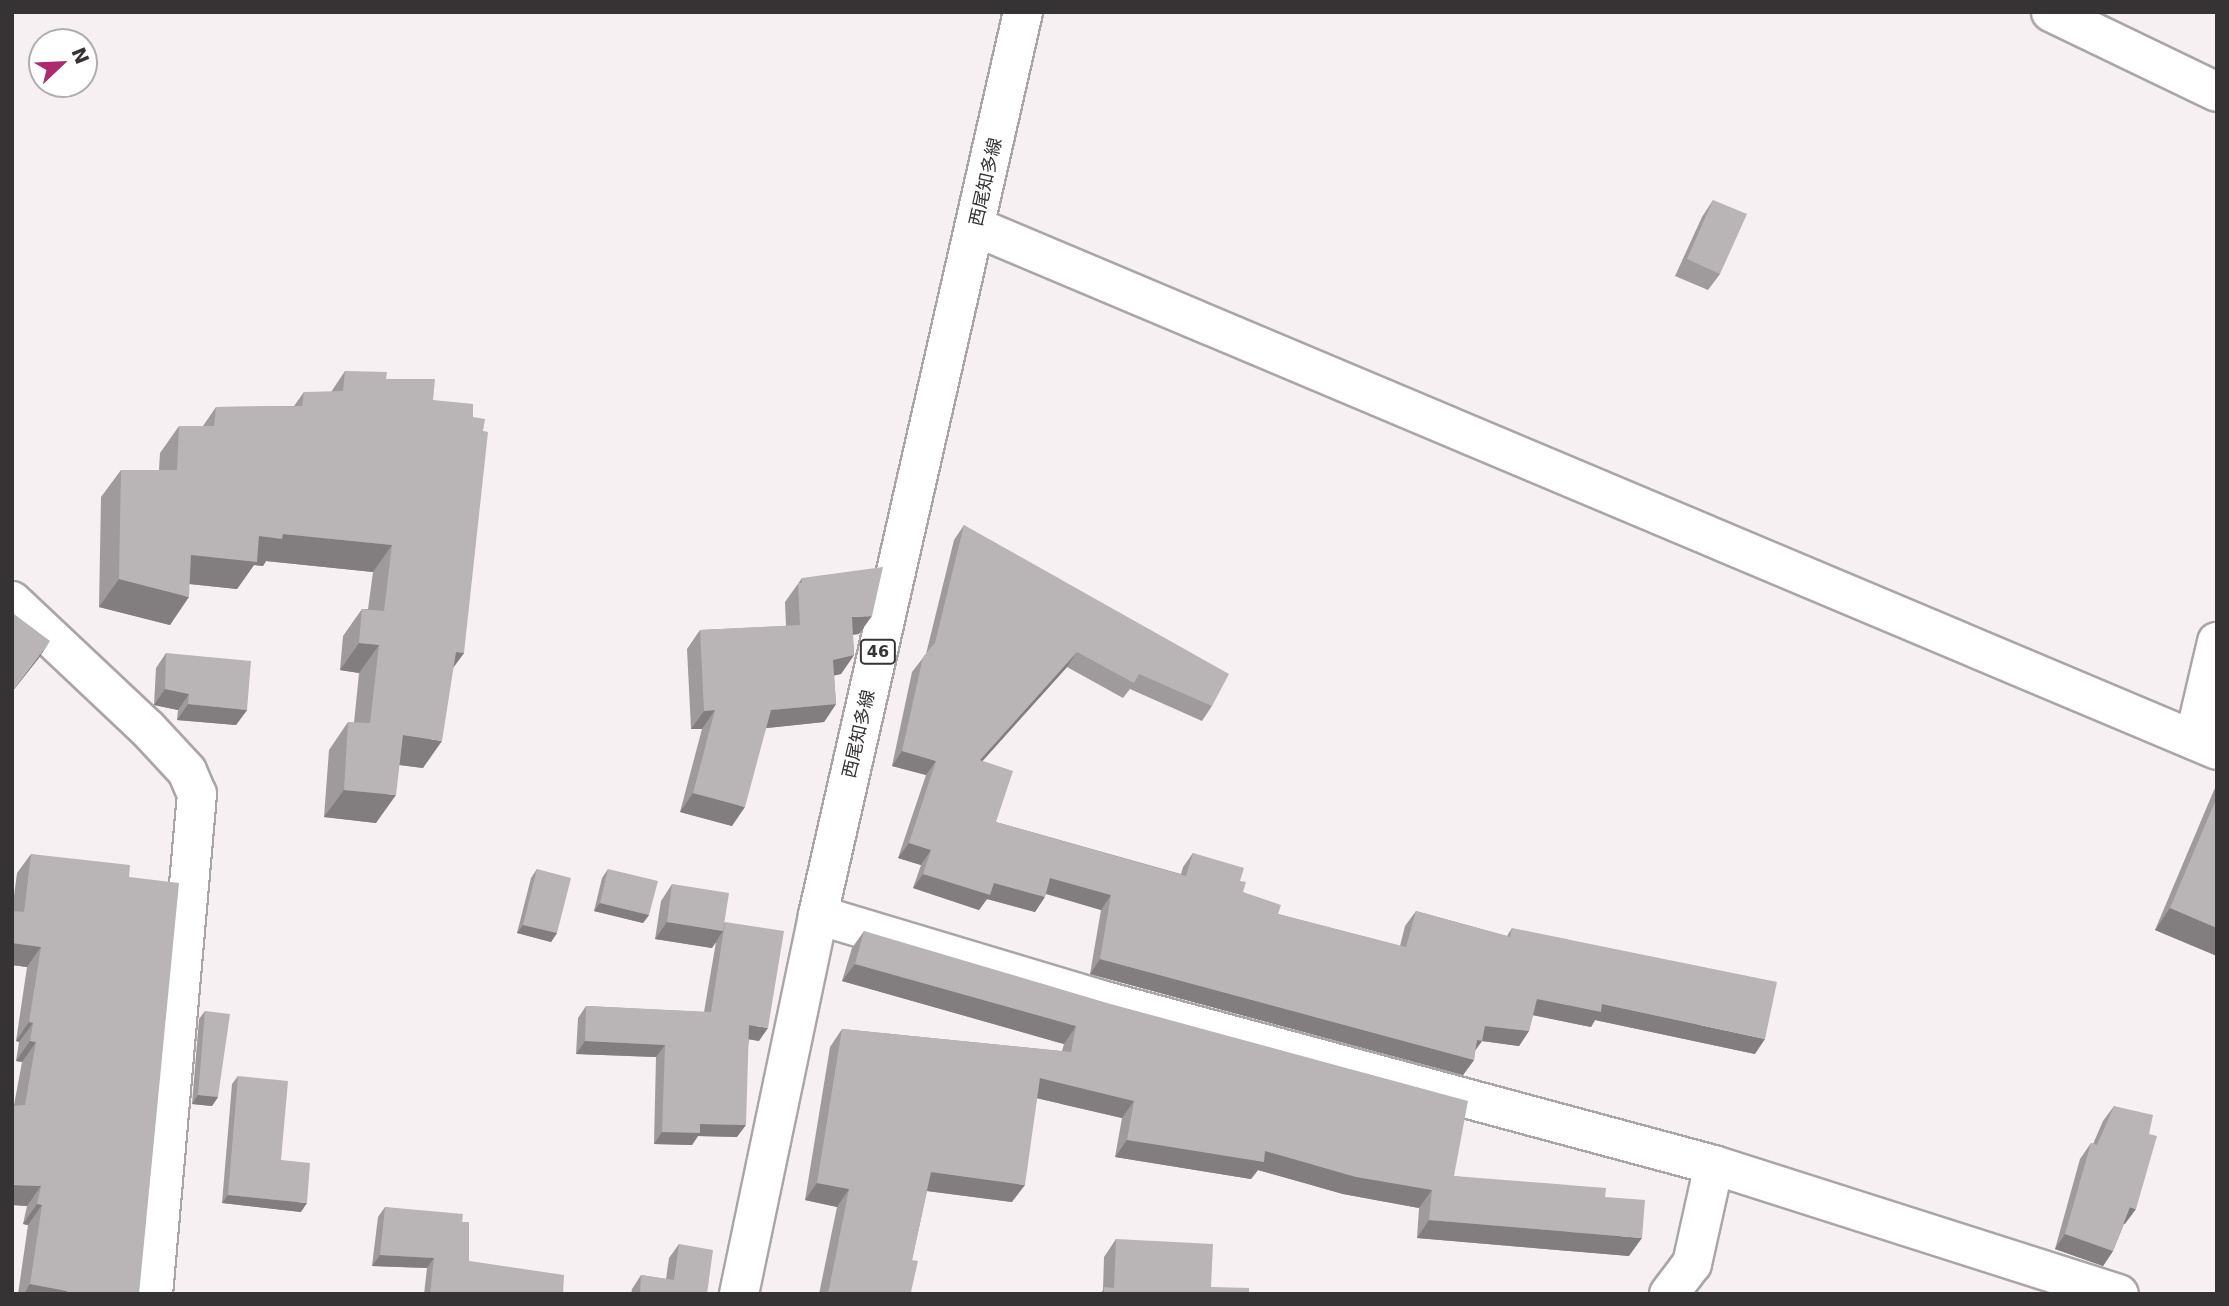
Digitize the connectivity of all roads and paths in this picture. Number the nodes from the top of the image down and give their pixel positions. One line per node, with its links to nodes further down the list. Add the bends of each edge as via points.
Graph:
1 (1023, 12): 4 (street, 西尾知多線 / 46)
2 (2051, 12): 3 (street)
3 (2217, 92)
4 (976, 227): 7 (street); 8 (street, 西尾知多線 / 46)
5 (12, 601): 10 (street, via 155,737 187,771 197,794)
6 (2217, 642): 7 (street)
7 (2205, 745)
8 (817, 915): 9 (street, via 1128,1008); 11 (street, 西尾知多線 / 46)
9 (1714, 1165): 12 (street, via 1692,1264); 13 (street)
10 (153, 1294)
11 (739, 1294)
12 (1669, 1294)
13 (2119, 1294)

